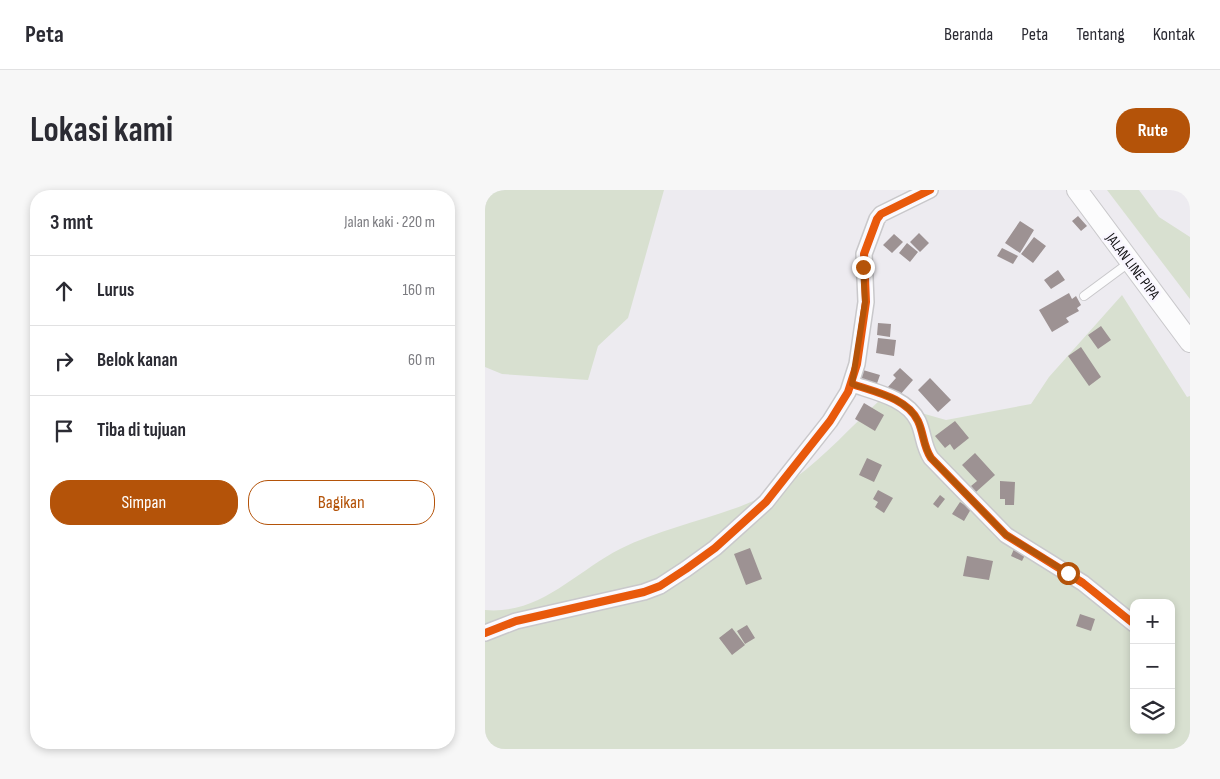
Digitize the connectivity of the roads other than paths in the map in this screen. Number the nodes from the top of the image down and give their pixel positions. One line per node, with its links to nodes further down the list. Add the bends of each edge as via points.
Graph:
1 (930, 190): 6 (street, via 881,214 873,228 863,254 865,302)
2 (1077, 190): 3 (main road, JALAN LINE PIPA)
3 (1130, 262): 4 (lane); 5 (main road, JALAN LINE PIPA)
4 (1084, 296)
5 (1190, 342)
6 (852, 384): 7 (street, via 903,404 918,422 924,447 931,458 1006,535 1083,583); 8 (street, via 829,421 766,502 715,548 686,569 644,592 516,621)
7 (1130, 621)
8 (485, 633)

